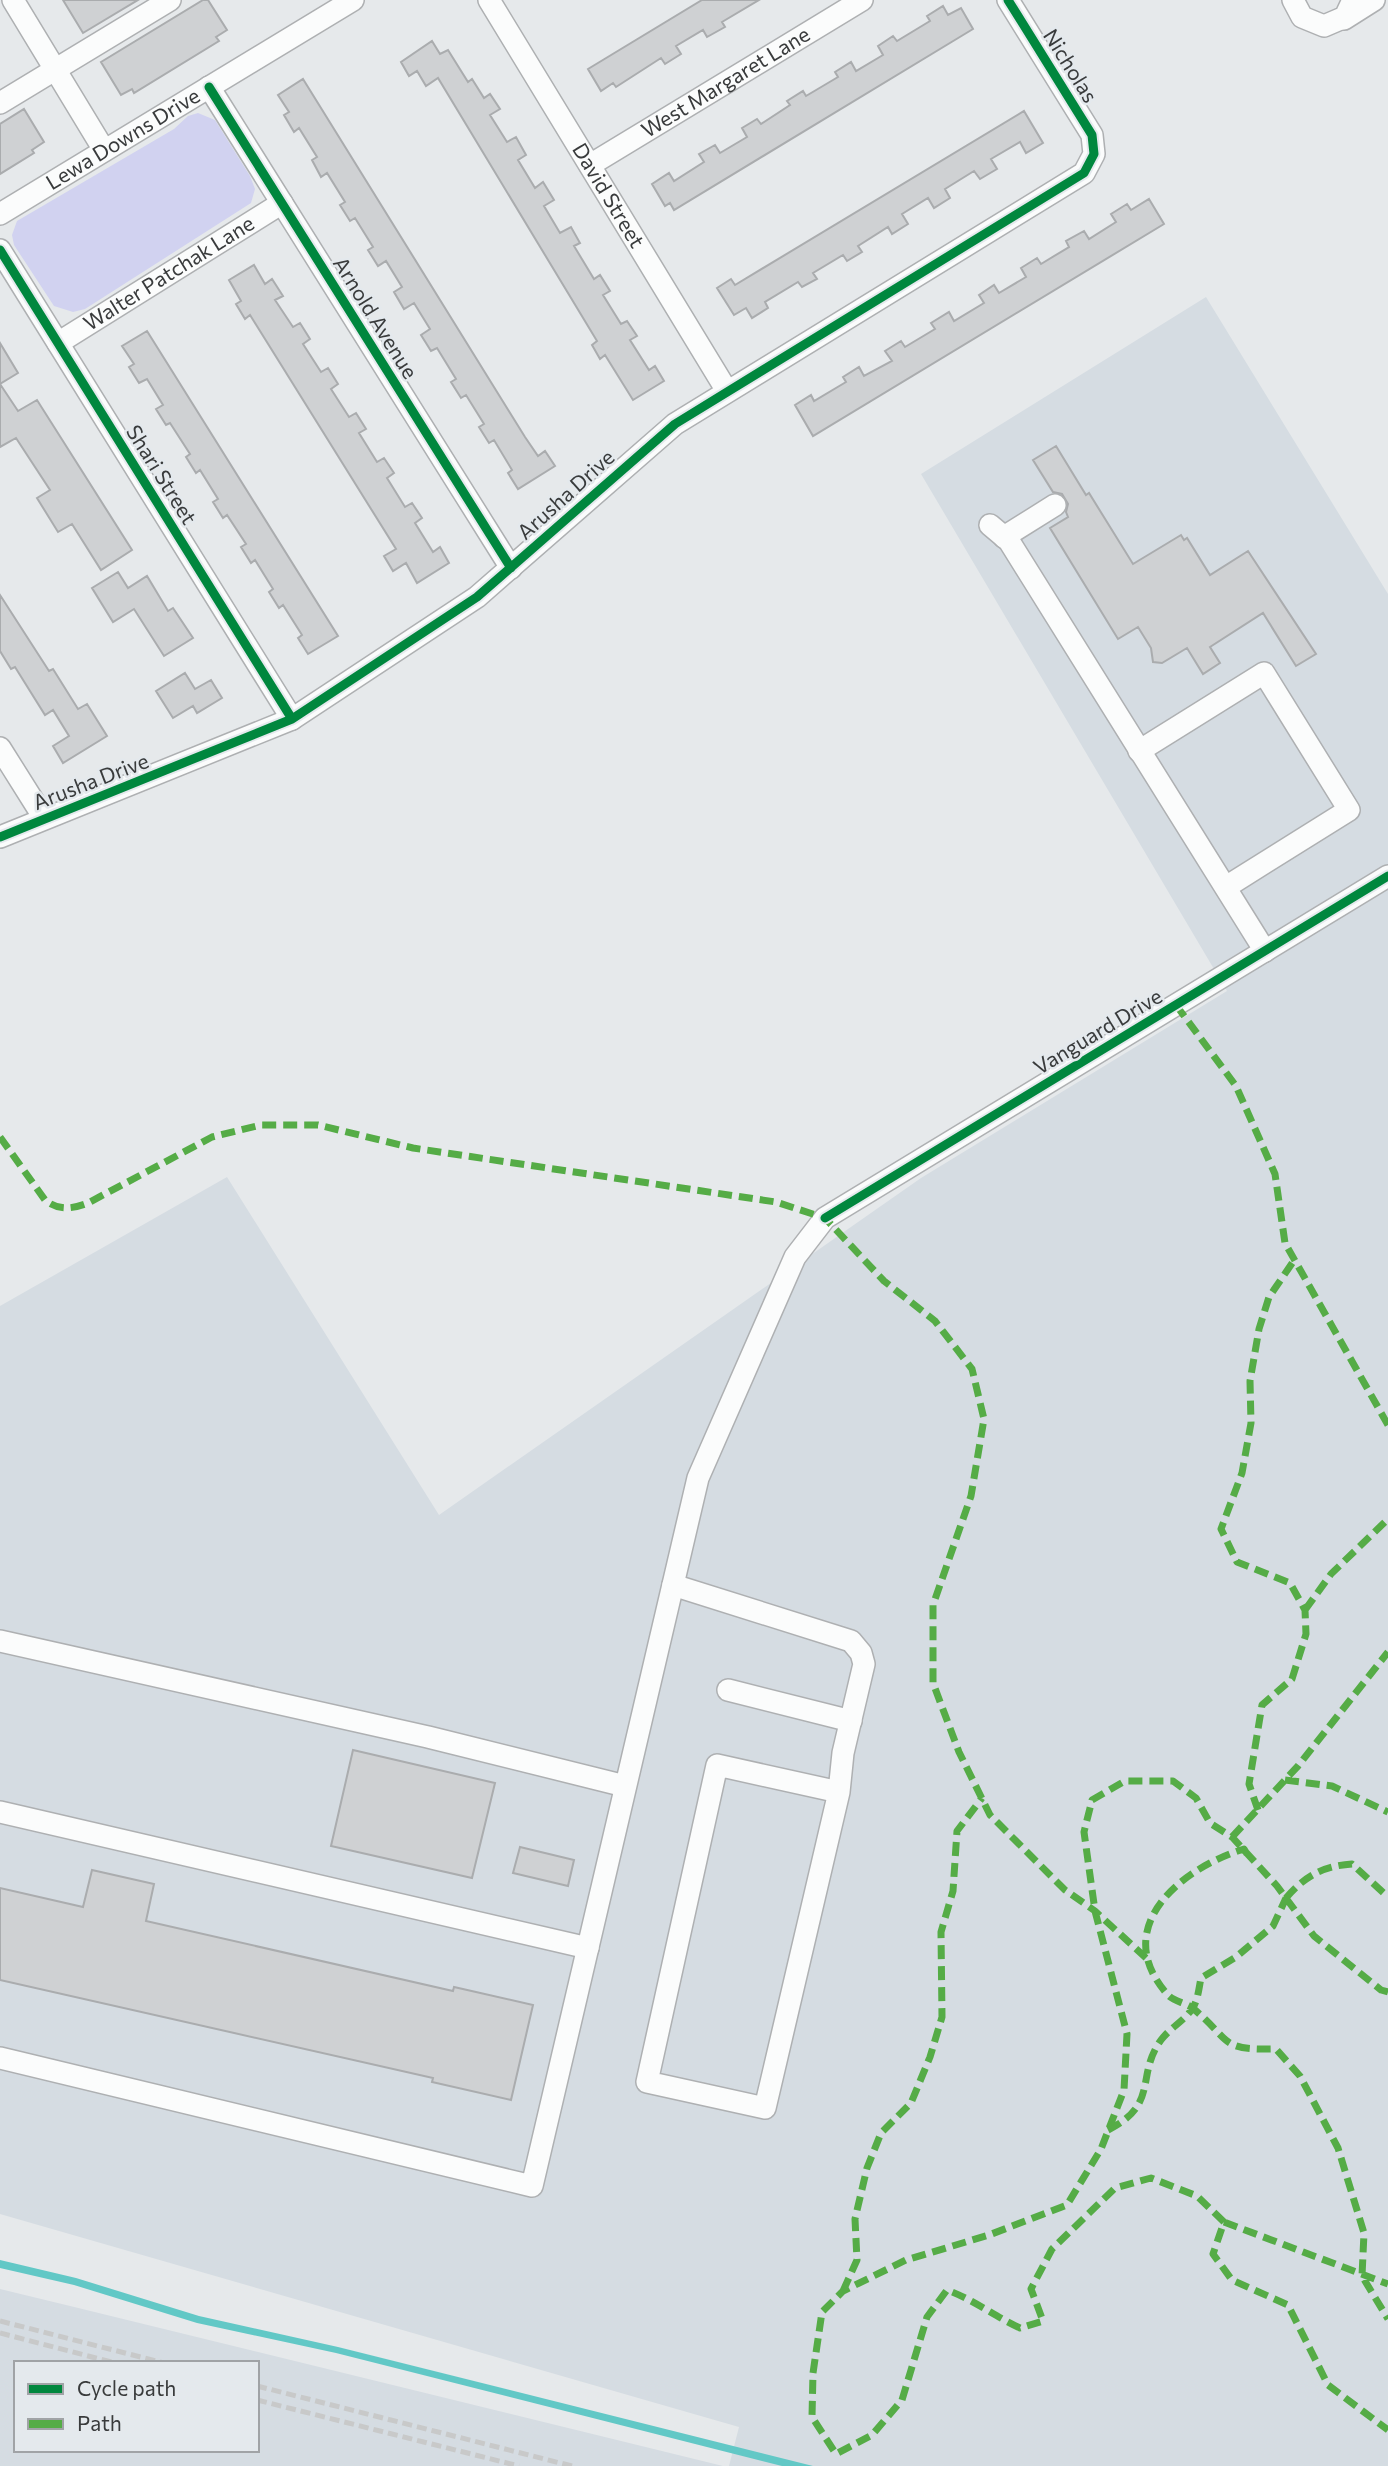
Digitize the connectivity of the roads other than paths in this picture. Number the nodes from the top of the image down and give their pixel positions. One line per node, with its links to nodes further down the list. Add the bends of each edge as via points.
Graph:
1 (13, 0): 11 (street)
2 (170, 0): 11 (street)
3 (353, 0): 12 (street, Lewa Downs Drive)
4 (489, 0): 16 (street, David Street)
5 (862, 0): 16 (street, West Margaret Lane)
6 (1008, 0): 15 (street, Nicholas, via 1089,129)
7 (1353, 0): 10 (street)
8 (1374, 0): 10 (street)
9 (1293, 4): 10 (street, via 1316,25)
10 (1339, 22)
11 (55, 70): 13 (street); 14 (street)
12 (209, 87): 14 (street, Lewa Downs Drive); 17 (street, Arnold Avenue)
13 (0, 103)
14 (104, 150): 18 (street, Lewa Downs Drive)
15 (1094, 154): 21 (street, Arusha Drive, via 1078,177)
16 (590, 165): 21 (street, David Street)
17 (282, 203): 20 (street, Walter Patchak Lane); 23 (street, Arnold Avenue)
18 (0, 214)
19 (0, 250): 20 (street, Shari Street)
20 (58, 343): 24 (street, Shari Street)
21 (727, 391): 23 (street, Arusha Drive, via 650,443)
22 (1055, 505): 26 (street, via 997,531)
23 (511, 568): 24 (street, Arusha Drive, via 467,604)
24 (292, 719): 27 (street, Arusha Drive)
25 (0, 748): 27 (street)
26 (1139, 751): 30 (street); 30 (street, via 1264,673 1349,810)
27 (44, 818): 28 (street, Arusha Drive)
28 (0, 837)
29 (1388, 876): 31 (street, Vanguard Drive)
30 (1226, 887): 31 (street)
31 (1265, 951): 32 (street, Vanguard Drive, via 825,1218 795,1257 698,1478)
32 (673, 1585): 35 (street, via 851,1641 864,1664); 36 (street)
33 (0, 1641): 36 (street)
34 (728, 1690): 35 (street)
35 (851, 1721): 37 (street)
36 (625, 1786): 39 (street)
37 (839, 1792): 37 (street, via 765,2108 647,2082 717,1765)
38 (0, 1812): 39 (street)
39 (588, 1948): 40 (street, via 532,2186)
40 (0, 2058)

